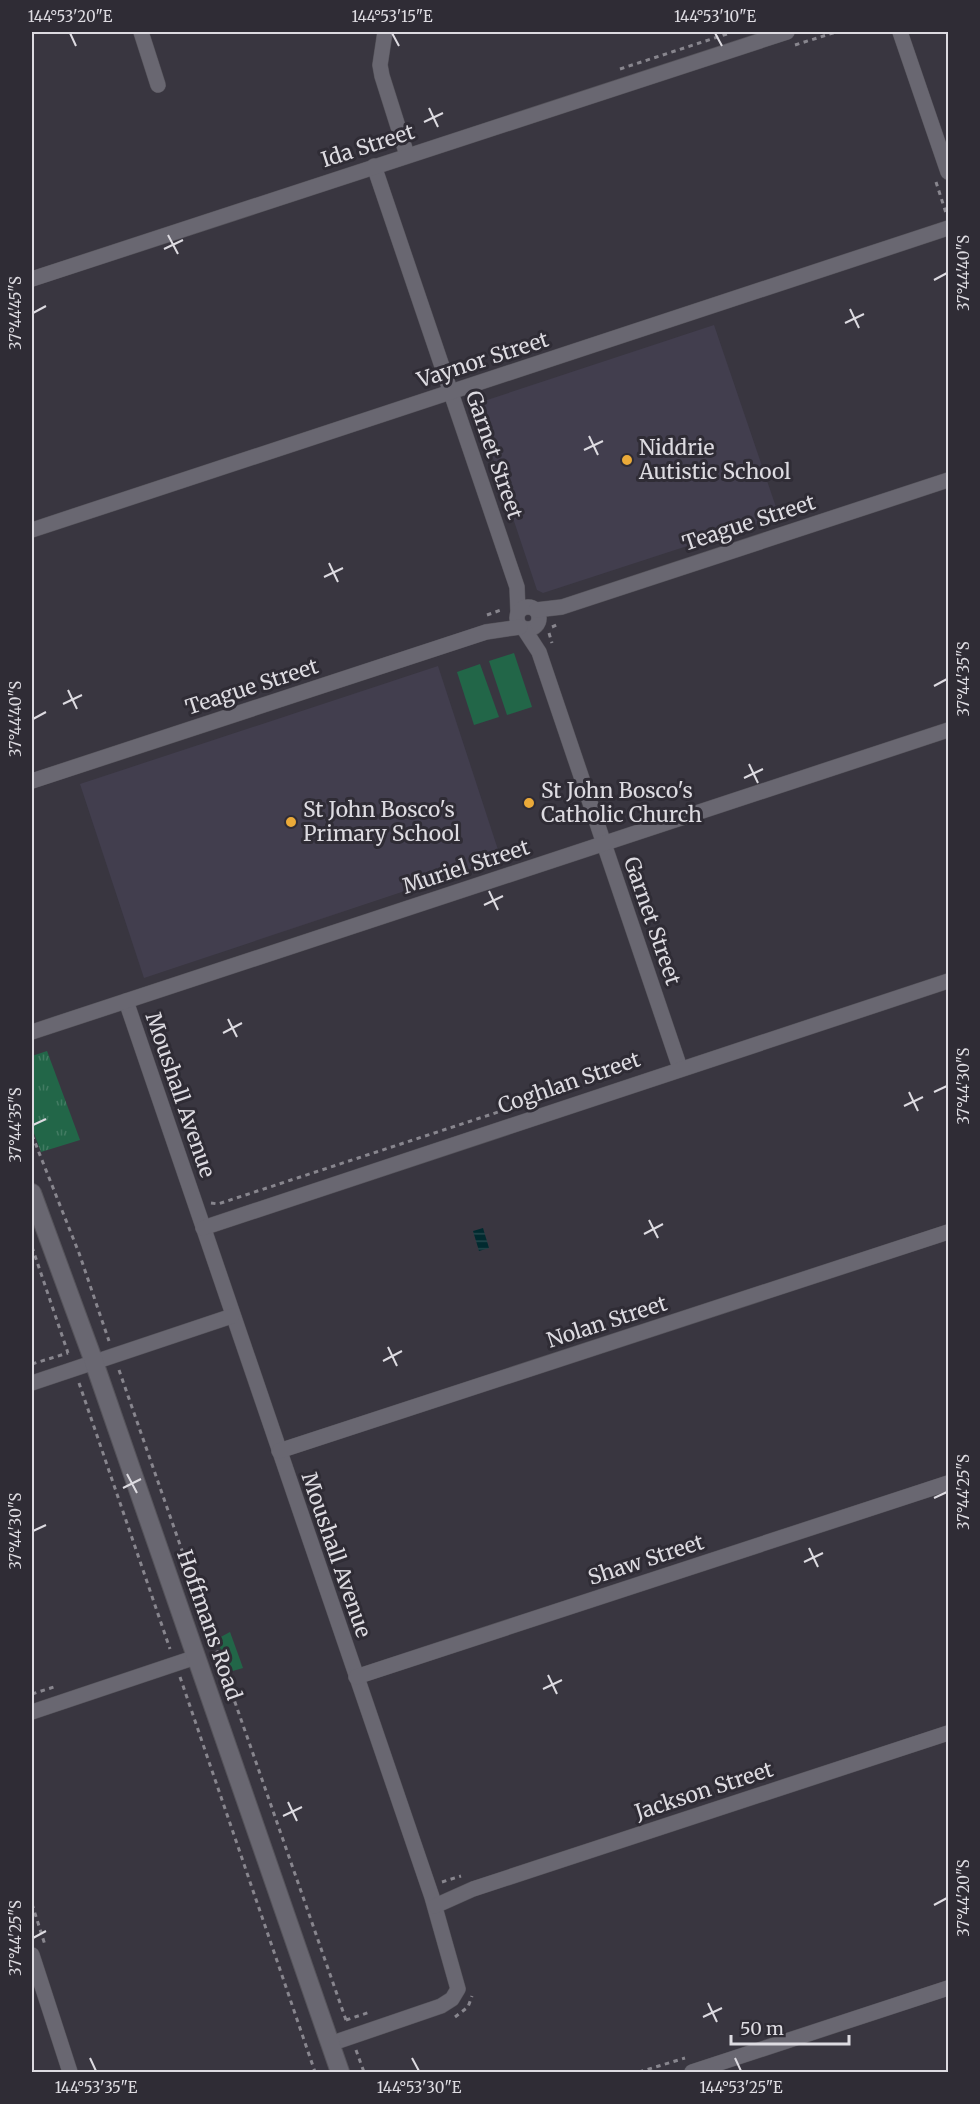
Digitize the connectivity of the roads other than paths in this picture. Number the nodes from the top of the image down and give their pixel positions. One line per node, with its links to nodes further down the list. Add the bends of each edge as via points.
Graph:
1 (141, 32): 5 (street)
2 (386, 32): 6 (street, via 380,65)
3 (900, 32): 8 (street)
4 (789, 39): 6 (street, Ida Street)
5 (158, 85)
6 (407, 155): 7 (street, Ida Street)
7 (374, 166): 10 (street, Ida Street); 11 (street, Garnet Street)
8 (942, 176)
9 (948, 228): 11 (street, Vaynor Street)
10 (32, 279)
11 (451, 392): 13 (street, Vaynor Street); 14 (street, Garnet Street)
12 (948, 480): 14 (street, Teague Street)
13 (32, 530)
14 (526, 619): 16 (street, Teague Street); 17 (street, Garnet Street)
15 (948, 730): 17 (street, Muriel Street)
16 (32, 781)
17 (603, 844): 19 (street, Muriel Street); 21 (street, Garnet Street)
18 (948, 981): 21 (street, Coghlan Street)
19 (126, 1001): 20 (street, Muriel Street); 23 (street, Moushall Avenue)
20 (32, 1032)
21 (680, 1068): 23 (street, Coghlan Street)
22 (32, 1193): 26 (main road, Hoffmans Road)
23 (203, 1227): 25 (street, Moushall Avenue)
24 (948, 1232): 28 (street, Nolan Street)
25 (232, 1316): 26 (street); 28 (street, Moushall Avenue)
26 (94, 1362): 27 (street); 30 (main road, Hoffmans Road)
27 (32, 1383)
28 (279, 1451): 31 (street, Moushall Avenue)
29 (948, 1483): 31 (street, Shaw Street)
30 (196, 1657): 32 (street); 37 (main road, Hoffmans Road)
31 (356, 1677): 34 (street, Moushall Avenue)
32 (32, 1712)
33 (948, 1733): 34 (street, Jackson Street)
34 (433, 1902): 37 (street, Moushall Avenue, via 455,1972 458,1989 452,1999)
35 (32, 1955): 38 (street)
36 (948, 1988): 40 (street)
37 (330, 2044): 39 (main road, Hoffmans Road)
38 (70, 2073)
39 (340, 2073)
40 (692, 2073)

